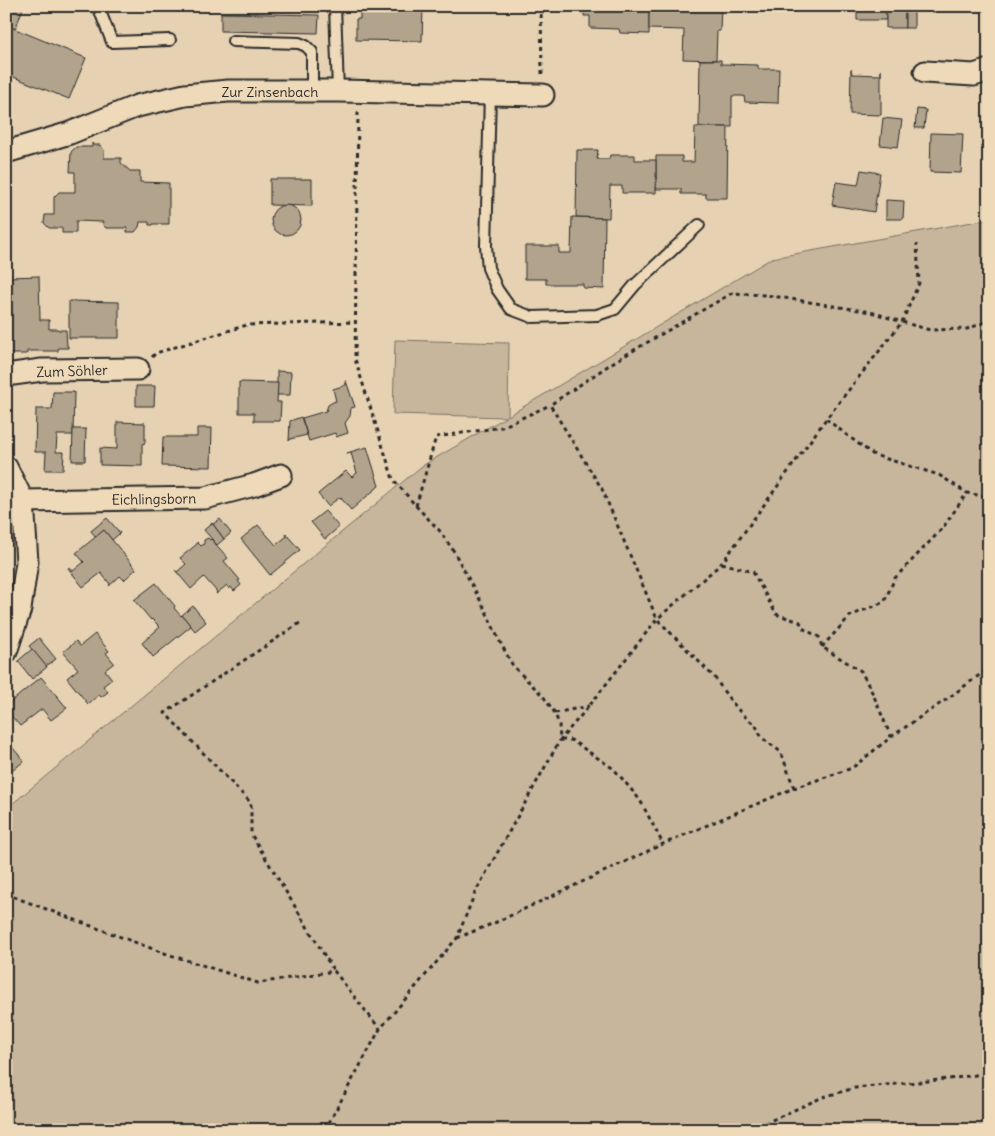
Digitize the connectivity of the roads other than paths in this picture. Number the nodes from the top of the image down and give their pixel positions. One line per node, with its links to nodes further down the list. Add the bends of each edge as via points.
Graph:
1 (98, 6): 3 (lane, via 112,42)
2 (335, 6): 8 (lane)
3 (170, 40)
4 (233, 41): 7 (lane, via 299,43 306,46 312,52)
5 (989, 70): 6 (street, via 974,75)
6 (925, 72)
7 (312, 91): 8 (street, Zur Zinsenbach); 11 (street, Zur Zinsenbach, via 228,90 185,95 137,106)
8 (348, 92): 9 (street, Zur Zinsenbach)
9 (490, 94): 10 (street, Zur Zinsenbach); 12 (lane, via 488,268 511,309 532,317 597,316 615,310 635,285)
10 (543, 95)
11 (6, 152)
12 (699, 225)
13 (138, 369): 14 (street, Zum Söhler, via 42,370)
14 (6, 375)
15 (6, 467): 17 (street)
16 (281, 475): 17 (street, Eichlingsborn, via 205,498)
17 (23, 501): 18 (street, via 27,562 20,609)
18 (6, 652)

